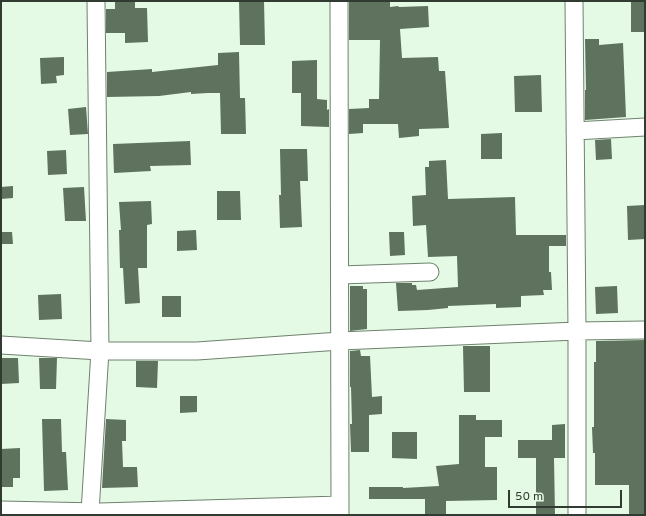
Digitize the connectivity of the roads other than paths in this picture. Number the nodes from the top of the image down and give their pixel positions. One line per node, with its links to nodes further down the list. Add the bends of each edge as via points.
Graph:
1 (96, 1): 12 (street)
2 (339, 1): 7 (street)
3 (574, 1): 5 (street)
4 (645, 127): 5 (street)
5 (575, 130): 9 (street)
6 (430, 272): 7 (street)
7 (340, 275): 10 (street)
8 (645, 330): 9 (street)
9 (577, 331): 10 (street); 16 (street)
10 (340, 341): 12 (street, via 197,351); 14 (street)
11 (1, 345): 12 (street)
12 (100, 351): 15 (street)
13 (1, 510): 15 (street)
14 (340, 510): 15 (street)
15 (97, 513)
16 (577, 515)

